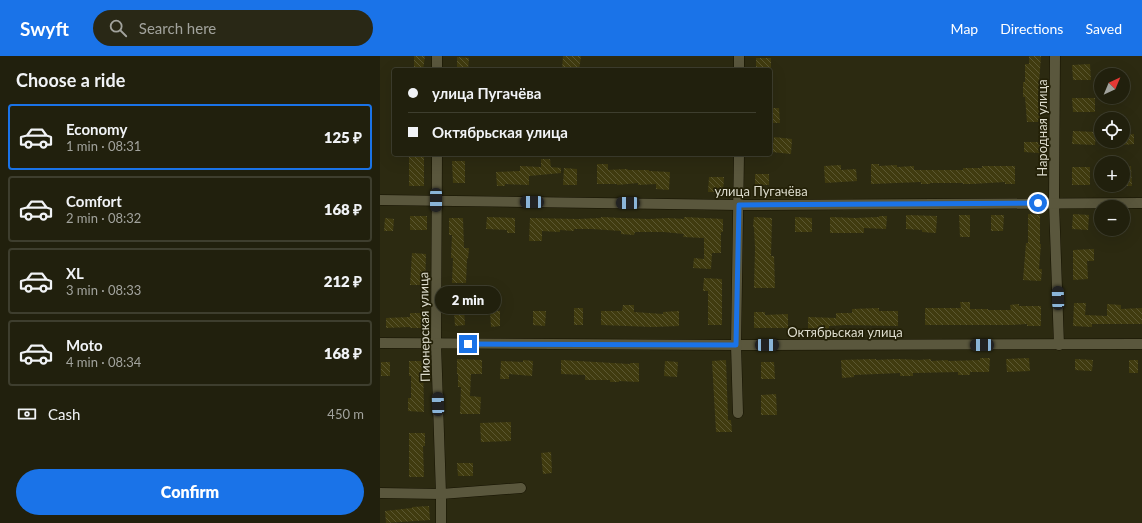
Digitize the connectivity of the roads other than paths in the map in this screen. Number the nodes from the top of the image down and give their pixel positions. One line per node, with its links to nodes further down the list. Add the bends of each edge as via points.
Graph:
1 (437, 56): 4 (street)
2 (739, 56): 5 (street)
3 (1055, 56): 10 (street, Народная улица)
4 (437, 68)
5 (739, 68)
6 (436, 156): 9 (street, Пионерская улица)
7 (739, 156): 12 (street)
8 (380, 200): 9 (street, улица Пугачёва)
9 (436, 200): 12 (street, улица Пугачёва); 14 (street, Пионерская улица)
10 (1054, 203): 11 (street, улица Пугачёва); 12 (street, улица Пугачёва); 17 (street, Народная улица)
11 (1142, 203)
12 (739, 205): 16 (street)
13 (380, 343): 14 (street, Октябрьская улица)
14 (436, 344): 16 (street, Октябрьская улица); 21 (street, Пионерская улица)
15 (1142, 344): 17 (street, Октябрьская улица)
16 (736, 345): 17 (street, Октябрьская улица); 18 (street)
17 (1059, 345)
18 (738, 413)
19 (521, 488): 21 (street)
20 (380, 494): 21 (street)
21 (441, 494): 22 (street, Пионерская улица)
22 (441, 523)

